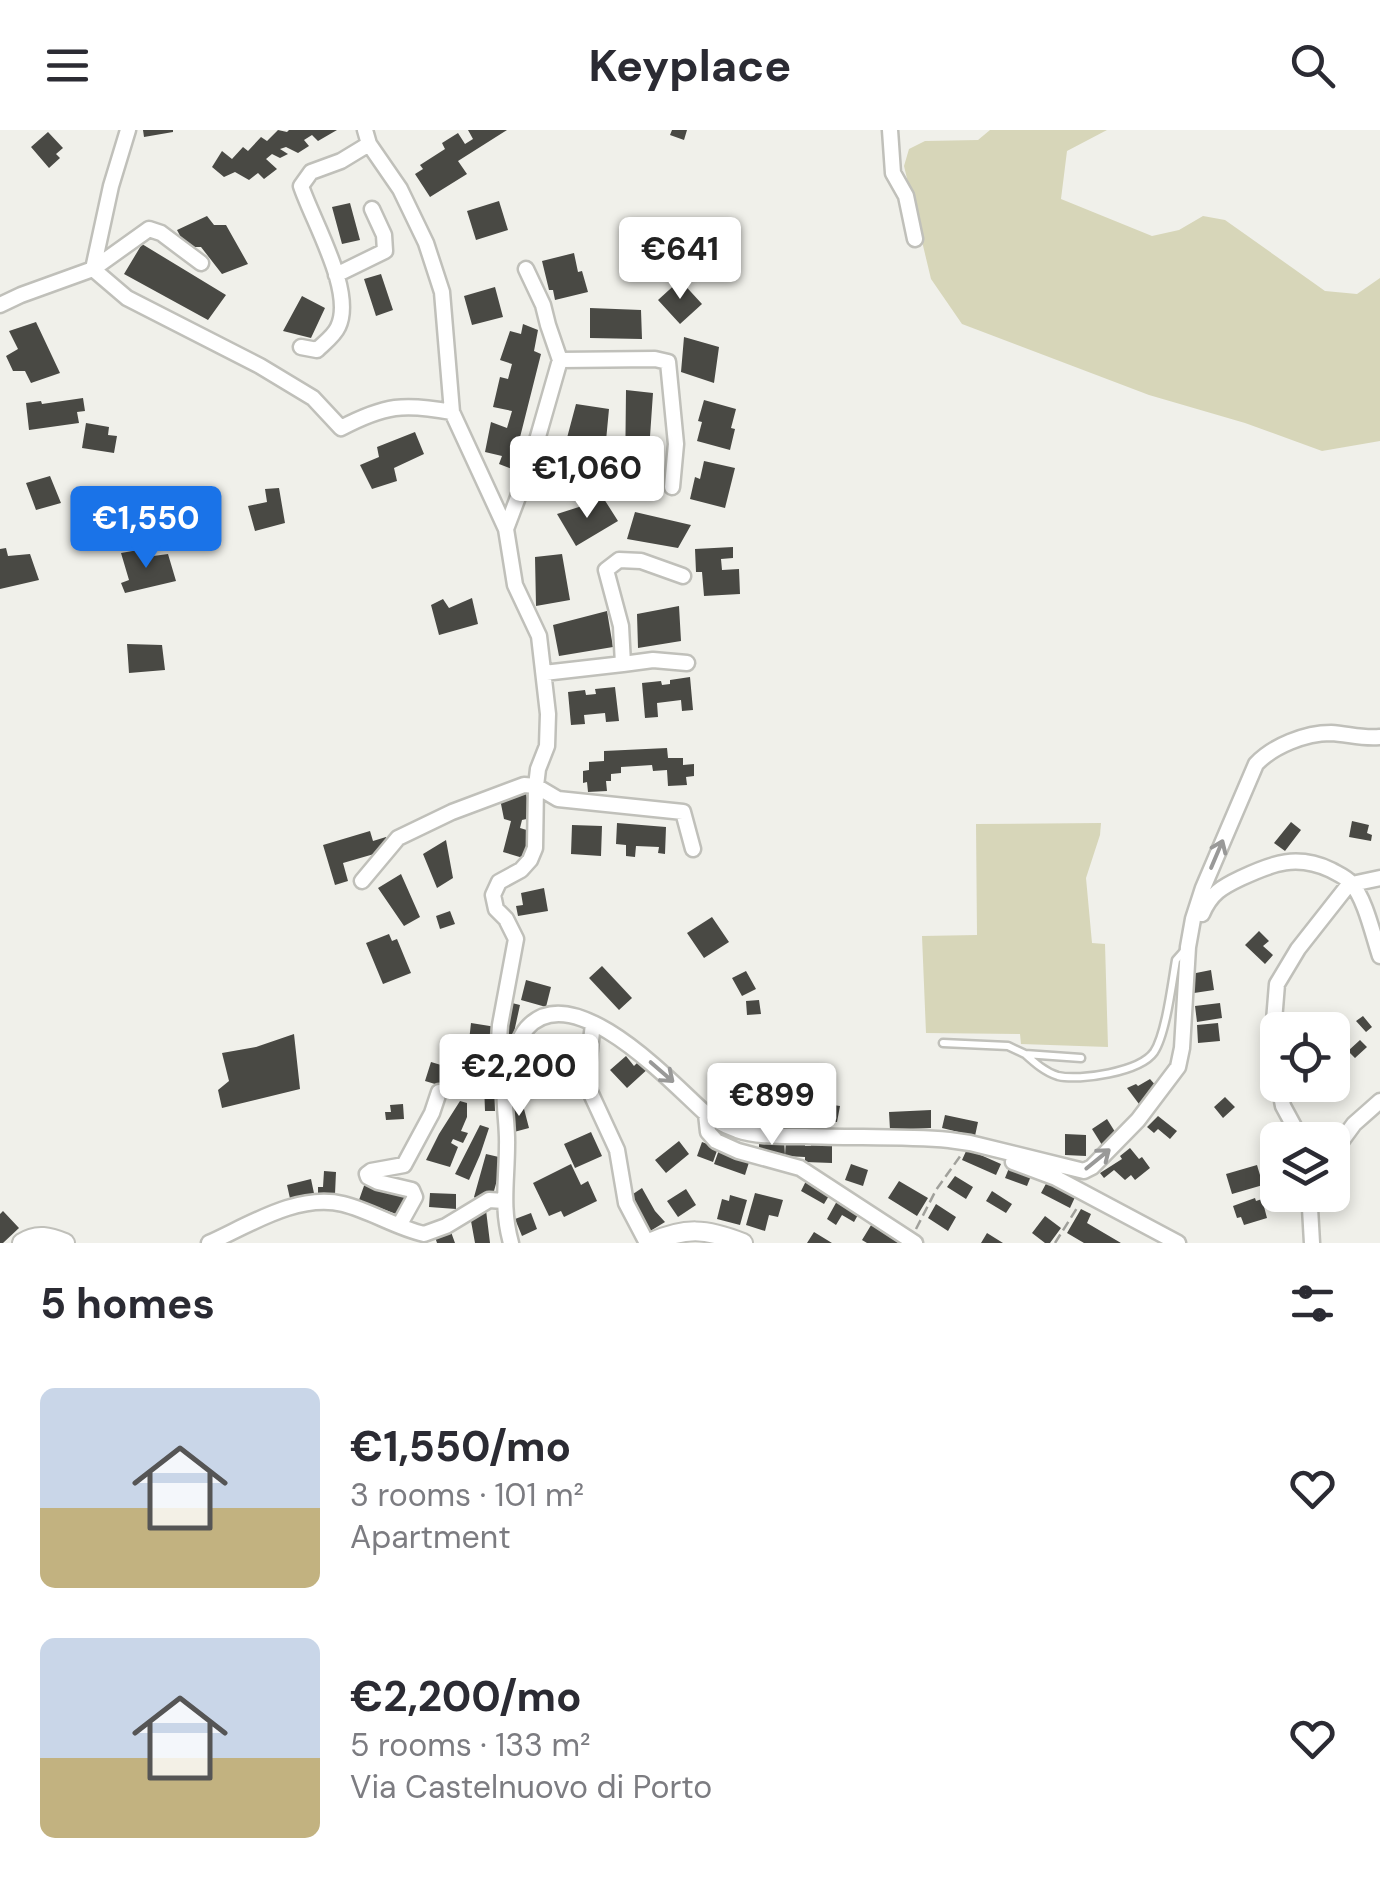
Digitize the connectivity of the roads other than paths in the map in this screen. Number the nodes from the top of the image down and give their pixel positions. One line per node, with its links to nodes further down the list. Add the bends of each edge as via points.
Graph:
1 (128, 130): 7 (street)
2 (890, 130): 5 (street, via 893,173 906,196)
3 (367, 137): 9 (street, via 341,161 311,172 301,186); 13 (street, via 400,188 442,292)
4 (372, 209): 9 (street, via 386,252)
5 (915, 239)
6 (201, 262): 7 (street, via 149,229)
7 (93, 269): 10 (street); 13 (street, via 127,298 313,398 341,428 374,411 415,405)
8 (526, 269): 12 (street)
9 (336, 275): 11 (street, via 344,298 339,326 317,350)
10 (0, 305)
11 (301, 347)
12 (560, 360): 14 (street, via 668,362 676,444); 15 (street)
13 (452, 412): 15 (street)
14 (672, 487)
15 (506, 528): 19 (street, via 515,585 539,636)
16 (683, 576): 18 (street, via 642,561 619,560 606,570 622,626)
17 (687, 663): 18 (street)
18 (623, 664): 19 (street)
19 (544, 673): 21 (street, via 547,746)
20 (1380, 737): 26 (street, one-way to 20, via 1203,888 1266,753 1321,733)
21 (536, 786): 22 (street, via 558,799 683,812); 24 (street, via 510,790 398,838); 33 (street, via 530,860 498,882 493,895 516,939 500,1024)
22 (694, 849)
23 (1380, 878): 25 (street)
24 (362, 880)
25 (1352, 884): 26 (street, via 1307,861 1271,864 1221,887); 27 (street); 28 (street, via 1276,984)
26 (1188, 946): 31 (lane, via 1176,960 1150,1057 1084,1078 1058,1076); 38 (street, one-way to 26, via 1084,1170 1104,1158 1178,1067)
27 (1380, 956)
28 (1274, 1012)
29 (593, 1024): 33 (street, via 558,1015 535,1020); 36 (street, one-way to 36, via 641,1054); 47 (street, via 586,1083 617,1150 626,1203)
30 (944, 1043): 31 (lane, via 1008,1046)
31 (1025, 1054): 32 (lane)
32 (1081, 1058)
33 (507, 1069): 39 (street)
34 (439, 1092): 41 (street, via 404,1165 367,1174 412,1190 413,1203)
35 (1380, 1101): 37 (street)
36 (706, 1114): 38 (street, via 738,1130 770,1135); 42 (street, via 716,1141 800,1168)
37 (1350, 1129)
38 (968, 1144): 49 (street, via 1056,1178)
39 (504, 1201): 41 (street, via 488,1200 424,1234); 46 (street)
40 (1312, 1212): 50 (street)
41 (400, 1224): 45 (street, via 316,1201)
42 (912, 1242)
43 (22, 1243): 44 (street, via 47,1236)
44 (65, 1243)
45 (209, 1243)
46 (511, 1243)
47 (648, 1243): 48 (street, via 687,1231)
48 (743, 1243)
49 (1178, 1243)
50 (1312, 1243)

